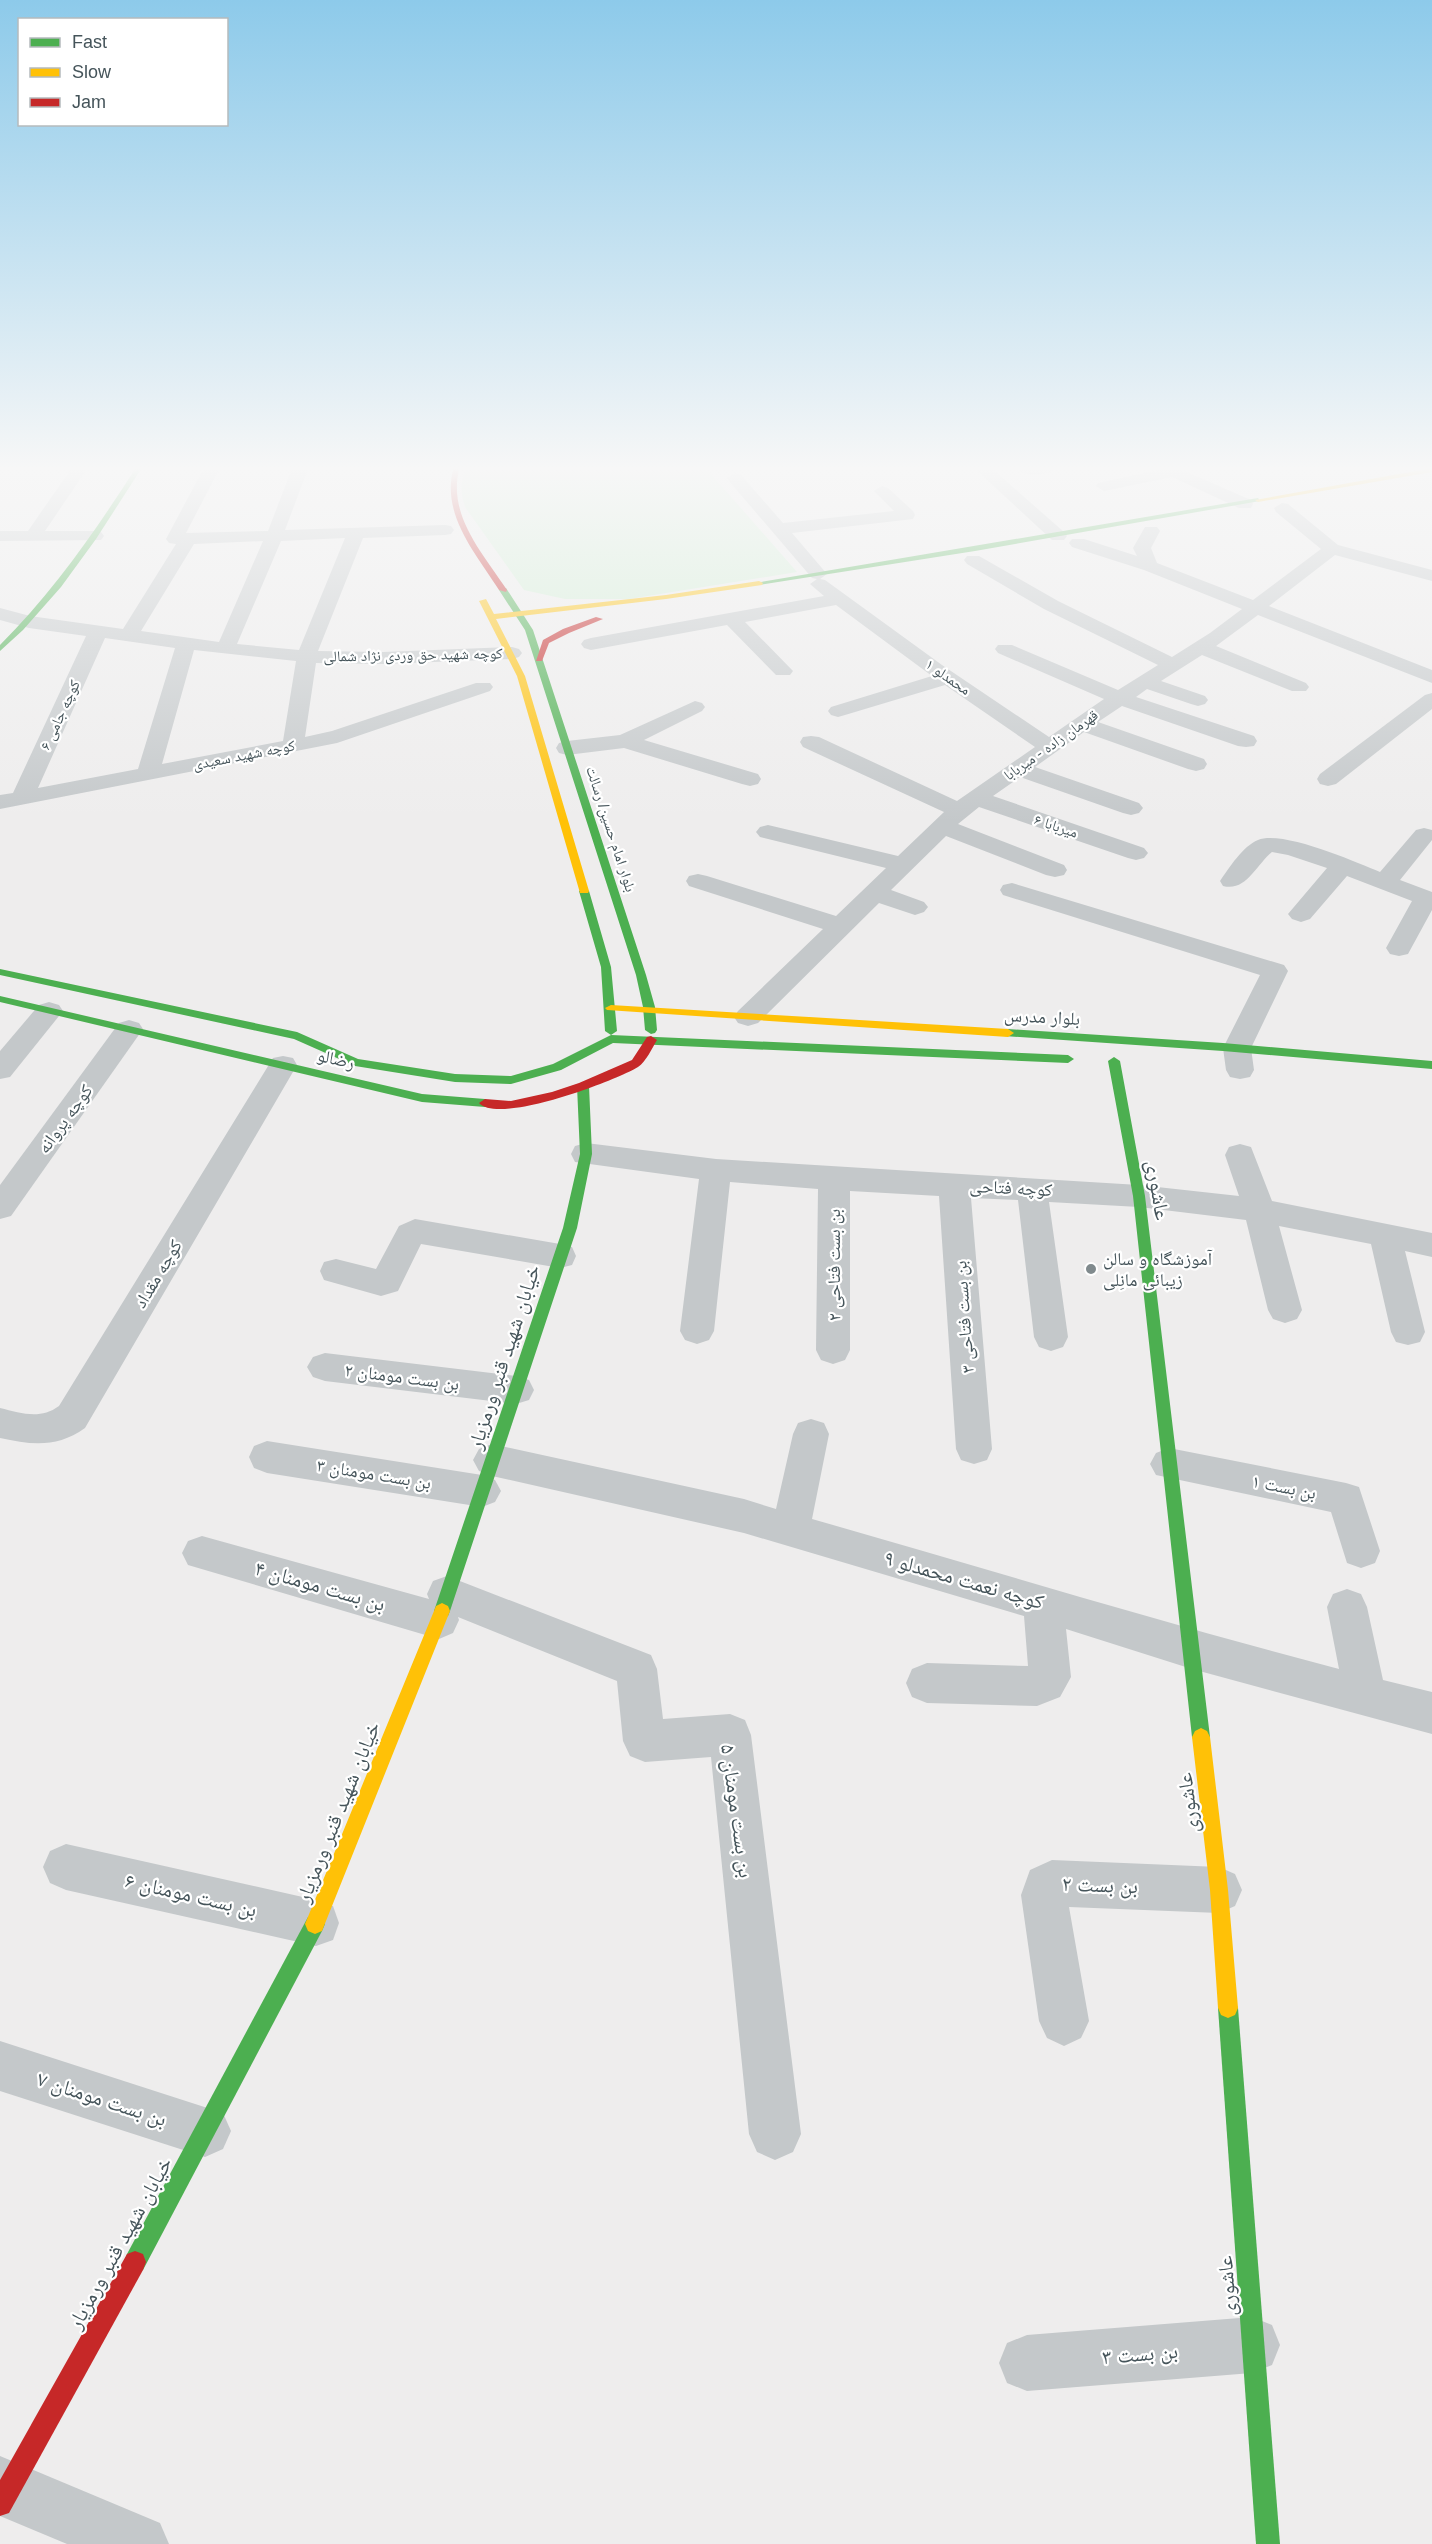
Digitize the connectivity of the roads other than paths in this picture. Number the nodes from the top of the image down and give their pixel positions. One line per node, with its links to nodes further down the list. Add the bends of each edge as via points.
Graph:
1 (59, 585): 21 (main road)
2 (160, 585): 25 (street)
3 (253, 585): 29 (street)
4 (335, 585): 33 (street)
5 (770, 585): 14 (main road)
6 (788, 585): 19 (main road)
7 (825, 585): 13 (street, محمدلو ۱)
8 (1016, 585): 35 (street)
9 (1196, 585): 15 (street)
10 (1286, 585): 15 (street, قهرمان زاده - میربابا)
11 (478, 587): 18 (main road)
12 (502, 587): 14 (main road, via 525,597); 16 (main road, بلوار امام حسین/ رسالت)
13 (840, 599): 20 (street); 38 (street, محمدلو ۱)
14 (586, 605): 16 (main road)
15 (1255, 609): 28 (street, قهرمان زاده - میربابا); 37 (street)
16 (518, 613): 18 (main road); 22 (main road, بلوار امام حسین/ رسالت)
17 (0, 614): 21 (street, کوچه شهید حق وردی نژاد شمالی)
18 (490, 618): 24 (main road)
19 (599, 619): 22 (main road); 34 (main road, via 546,642)
20 (732, 619): 27 (street); 36 (street)
21 (29, 622): 23 (street, کوچه شهید حق وردی نژاد شمالی); 30 (main road)
22 (529, 630): 24 (main road); 34 (main road, بلوار امام حسین/ رسالت)
23 (98, 632): 25 (street, کوچه شهید حق وردی نژاد شمالی); 59 (street, کوچه جامی ۶)
24 (501, 635): 32 (main road)
25 (128, 636): 26 (street, کوچه شهید حق وردی نژاد شمالی)
26 (186, 643): 29 (street, کوچه شهید حق وردی نژاد شمالی); 56 (street)
27 (591, 645)
28 (1201, 647): 35 (street, قهرمان زاده - میربابا); 41 (street)
29 (226, 648): 33 (street, کوچه شهید حق وردی نژاد شمالی)
30 (0, 649)
31 (1005, 649): 42 (street)
32 (512, 653): 33 (street, کوچه شهید حق وردی نژاد شمالی, via 383,658); 81 (main road, via 606,967)
33 (307, 655): 51 (street)
34 (540, 659): 52 (main road, بلوار امام حسین/ رسالت)
35 (1173, 665): 39 (street, قهرمان زاده - میربابا)
36 (783, 671)
37 (1432, 677)
38 (948, 678): 46 (street); 47 (street, محمدلو ۱)
39 (1145, 682): 42 (street, قهرمان زاده - میربابا); 44 (street)
40 (483, 687): 51 (street, کوچه شهید سعیدی, via 337,737)
41 (1299, 687)
42 (1120, 698): 47 (street, قهرمان زاده - میربابا); 49 (street)
43 (1432, 699): 58 (street)
44 (1198, 700)
45 (695, 707): 48 (street)
46 (838, 711)
47 (1065, 736): 53 (street); 54 (street); 55 (street, قهرمان زاده - میربابا)
48 (625, 741): 52 (street); 57 (street)
49 (1246, 741)
50 (811, 742): 62 (street)
51 (292, 745): 56 (street, کوچه شهید سعیدی)
52 (567, 748): 82 (main road, بلوار امام حسین/ رسالت, via 640,967)
53 (1116, 758)
54 (1196, 764)
55 (1018, 769): 61 (street); 62 (street, قهرمان زاده - میربابا)
56 (148, 774): 59 (street, کوچه شهید سعیدی)
57 (750, 779)
58 (1328, 779)
59 (22, 798): 60 (street, کوچه شهید سعیدی)
60 (0, 802)
61 (1131, 808)
62 (959, 812): 65 (street, میربابا ۶); 66 (street, قهرمان زاده - میربابا); 68 (street)
63 (768, 832): 66 (street)
64 (1424, 835): 71 (street)
65 (1136, 853)
66 (903, 865): 73 (street, قهرمان زاده - میربابا)
67 (1342, 866): 70 (street, via 1271,844 1264,846); 71 (street); 76 (street)
68 (1055, 870)
69 (698, 881): 77 (street)
70 (1232, 881)
71 (1384, 883): 74 (street)
72 (1012, 890): 90 (street, via 1275,971)
73 (875, 892): 75 (street); 77 (street, قهرمان زاده - میربابا)
74 (1429, 899): 78 (street)
75 (915, 907)
76 (1301, 914)
77 (840, 926): 84 (street, قهرمان زاده - میربابا)
78 (1400, 948)
79 (0, 972): 86 (main road, رضالو, via 297,1036 355,1062 455,1078 511,1080 557,1067)
80 (0, 999): 83 (main road, رضالو)
81 (611, 1008): 82 (main road, بلوار مدرس); 86 (main road)
82 (650, 1009): 84 (main road, بلوار مدرس); 87 (main road, بلوار امام حسین/ رسالت)
83 (49, 1011): 85 (main road, رضالو); 93 (street)
84 (748, 1017): 90 (main road, بلوار مدرس)
85 (129, 1029): 91 (main road, رضالو); 102 (street, کوچه پروانه)
86 (611, 1039): 87 (main road)
87 (651, 1041): 88 (main road); 94 (main road, رضالو, via 636,1063)
88 (1079, 1059)
89 (1114, 1061): 101 (main road, عاشوری)
90 (1240, 1064): 92 (main road, بلوار مدرس)
91 (283, 1065): 94 (main road, رضالو, via 422,1098 511,1105); 115 (street, کوچه مقداد, via 72,1417 60,1427 43,1431)
92 (1432, 1065)
93 (0, 1070)
94 (583, 1086): 95 (main road, خیابان شهید قنبر ورمزیار)
95 (586, 1154): 97 (street, کوچه فتاحی); 106 (main road, خیابان شهید قنبر ورمزیار)
96 (1240, 1155): 103 (street)
97 (716, 1170): 98 (street, کوچه فتاحی); 109 (street)
98 (834, 1179): 99 (street, کوچه فتاحی); 112 (street, بن بست فتاحی ۲)
99 (954, 1185): 100 (street, کوچه فتاحی); 117 (street, بن بست فتاحی ۳)
100 (1032, 1190): 101 (street, کوچه فتاحی); 111 (street)
101 (1139, 1196): 103 (street, کوچه فتاحی); 119 (main road, عاشوری)
102 (0, 1208)
103 (1259, 1210): 104 (street, کوچه فتاحی); 108 (street)
104 (1385, 1236): 105 (street, کوچه فتاحی); 110 (street)
105 (1432, 1245)
106 (560, 1256): 107 (street, via 415,1231 386,1282); 114 (main road, خیابان شهید قنبر ورمزیار)
107 (336, 1271)
108 (1285, 1310)
109 (696, 1331)
110 (1408, 1332)
111 (1051, 1336)
112 (833, 1350)
113 (325, 1367): 114 (street, ۲ بن بست مومنان)
114 (516, 1390): 120 (main road, خیابان شهید قنبر ورمزیار)
115 (0, 1423)
116 (811, 1434): 121 (street)
117 (974, 1449)
118 (267, 1457): 120 (street, ۳ بن بست مومنان)
119 (1169, 1464): 122 (street, ۱ بن بست, via 1346,1499); 127 (main road, عاشوری)
120 (487, 1475): 121 (street, کوچه نعمت محمدلو ۹, via 744,1516); 126 (main road, خیابان شهید قنبر ورمزیار)
121 (791, 1530): 124 (street, کوچه نعمت محمدلو ۹)
122 (1361, 1551)
123 (202, 1553): 126 (street, ۴ بن بست مومنان)
124 (1043, 1603): 127 (street, کوچه نعمت محمدلو ۹); 128 (street, via 1050,1677 1045,1683)
125 (1347, 1606): 129 (street)
126 (443, 1607): 133 (main road, خیابان شهید قنبر ورمزیار); 137 (street, ۵ بن بست مومنان, via 636,1669 645,1741 730,1735)
127 (1192, 1650): 129 (street, کوچه نعمت محمدلو ۹); 132 (main road, عاشوری)
128 (927, 1683)
129 (1366, 1696): 130 (street, کوچه نعمت محمدلو ۹)
130 (1432, 1713)
131 (66, 1867): 133 (street, ۶ بن بست مومنان)
132 (1219, 1890): 134 (street, ۲ بن بست, via 1052,1883 1046,1886 1044,1895); 138 (main road, عاشوری)
133 (316, 1923): 136 (main road, خیابان شهید قنبر ورمزیار)
134 (1064, 2021)
135 (0, 2066): 136 (street, ۷ بن بست مومنان)
136 (205, 2131): 140 (main road, خیابان شهید قنبر ورمزیار)
137 (775, 2134)
138 (1252, 2345): 139 (street, ۳ بن بست); 142 (main road, عاشوری)
139 (1027, 2363)
140 (3, 2493): 141 (street)
141 (139, 2544)
142 (1268, 2544)

